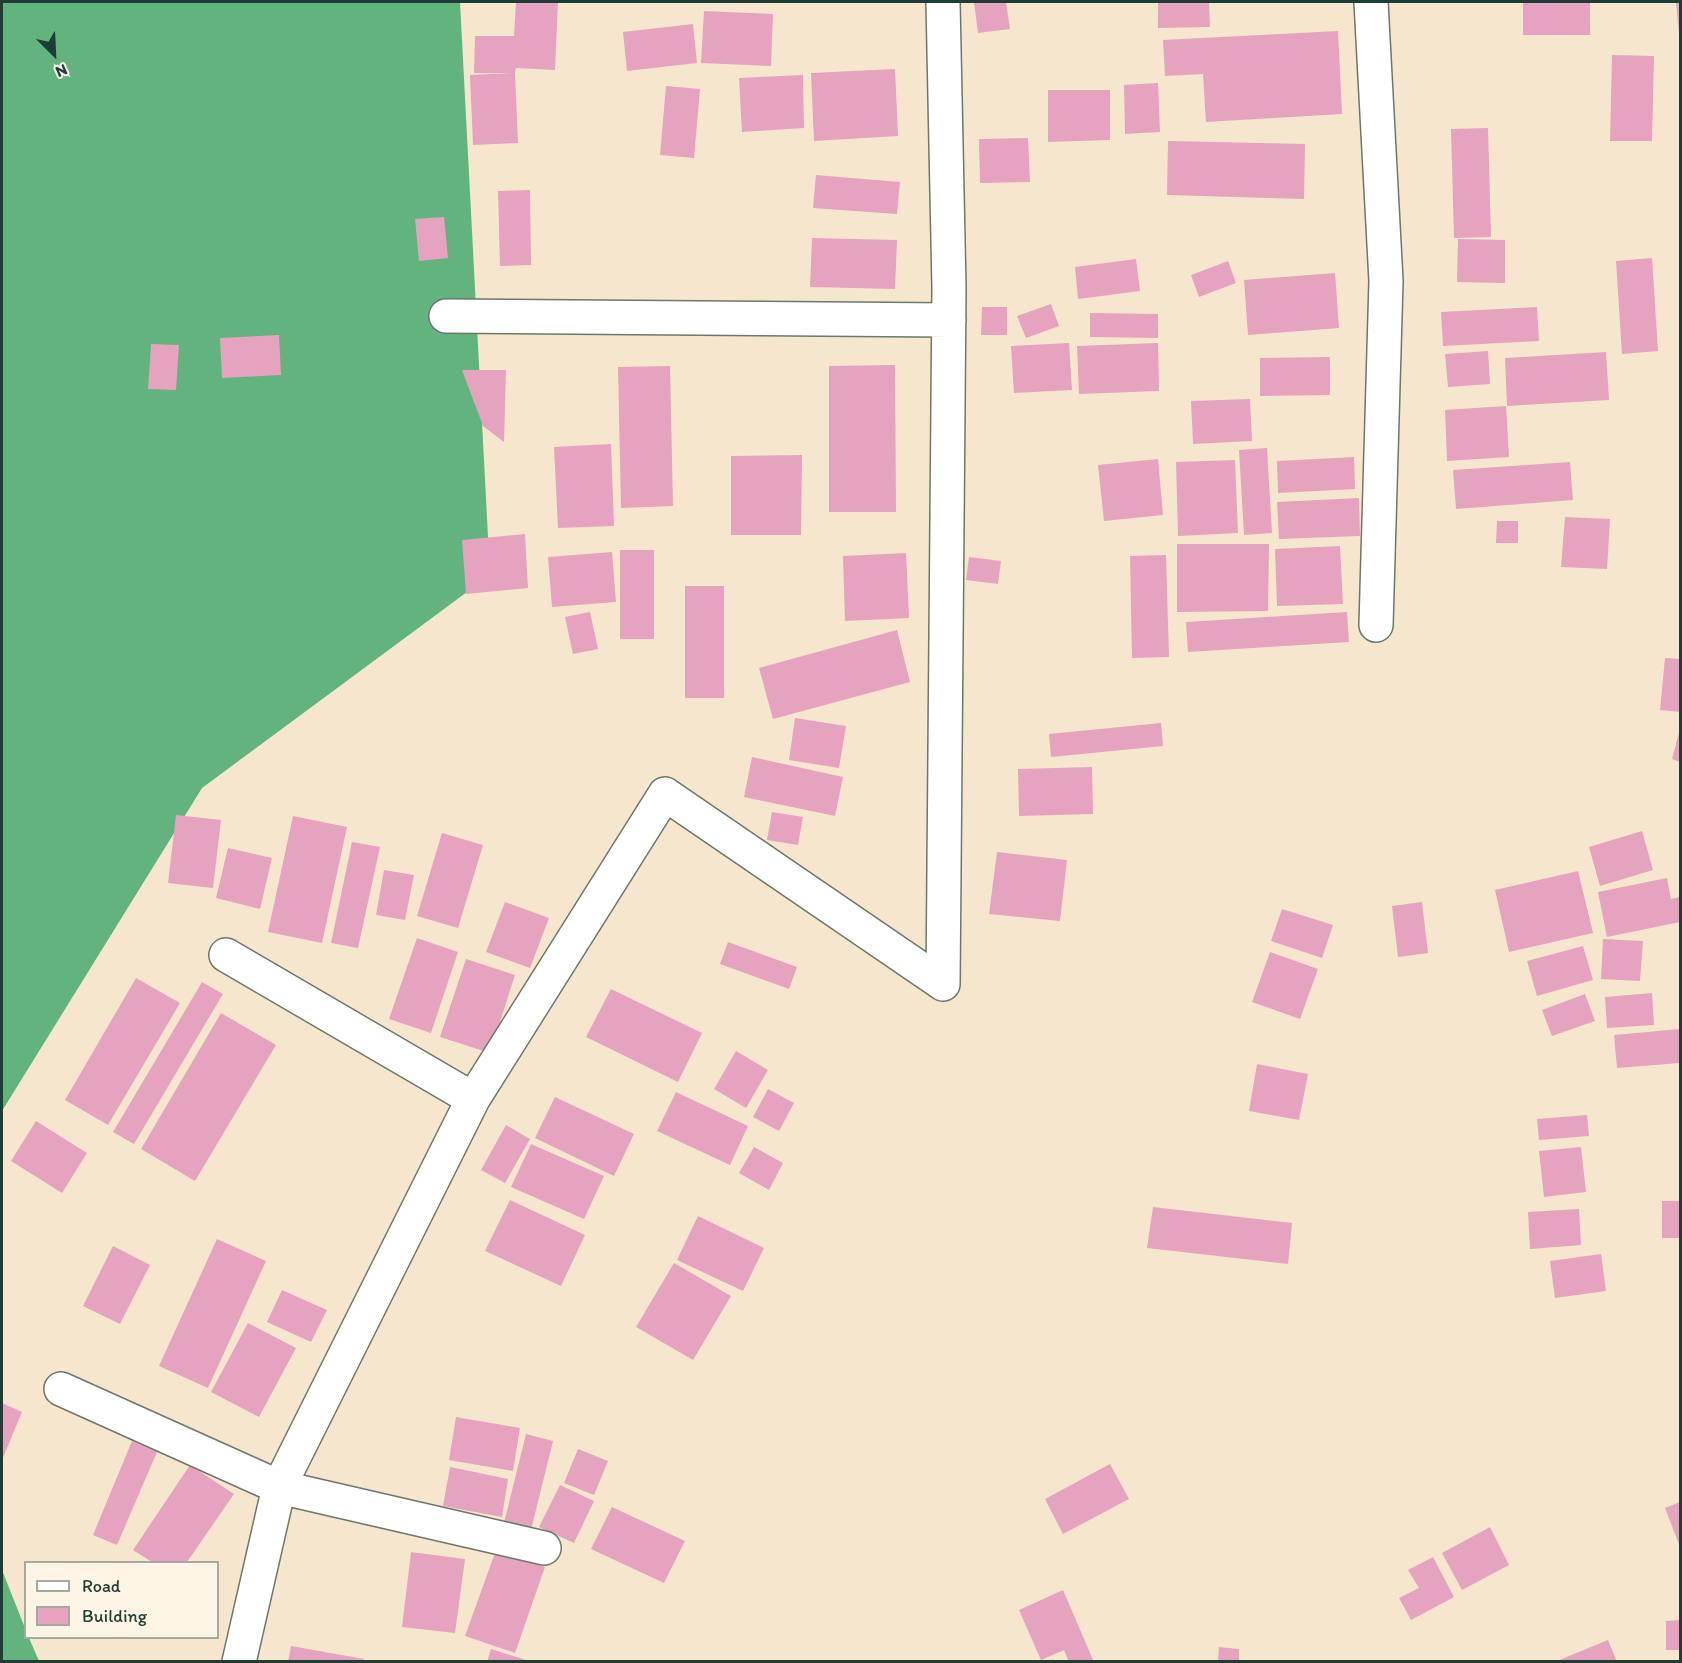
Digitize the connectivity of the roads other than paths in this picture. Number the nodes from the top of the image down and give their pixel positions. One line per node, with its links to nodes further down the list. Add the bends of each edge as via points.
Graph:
1 (943, 2): 4 (street)
2 (1371, 2): 5 (street, via 1386,281)
3 (446, 316): 4 (street)
4 (949, 320): 7 (street, via 944,984 665,794)
5 (1376, 625)
6 (226, 955): 7 (street)
7 (473, 1099): 9 (street)
8 (61, 1389): 9 (street)
9 (279, 1487): 10 (street); 11 (street)
10 (544, 1548)
11 (239, 1662)

